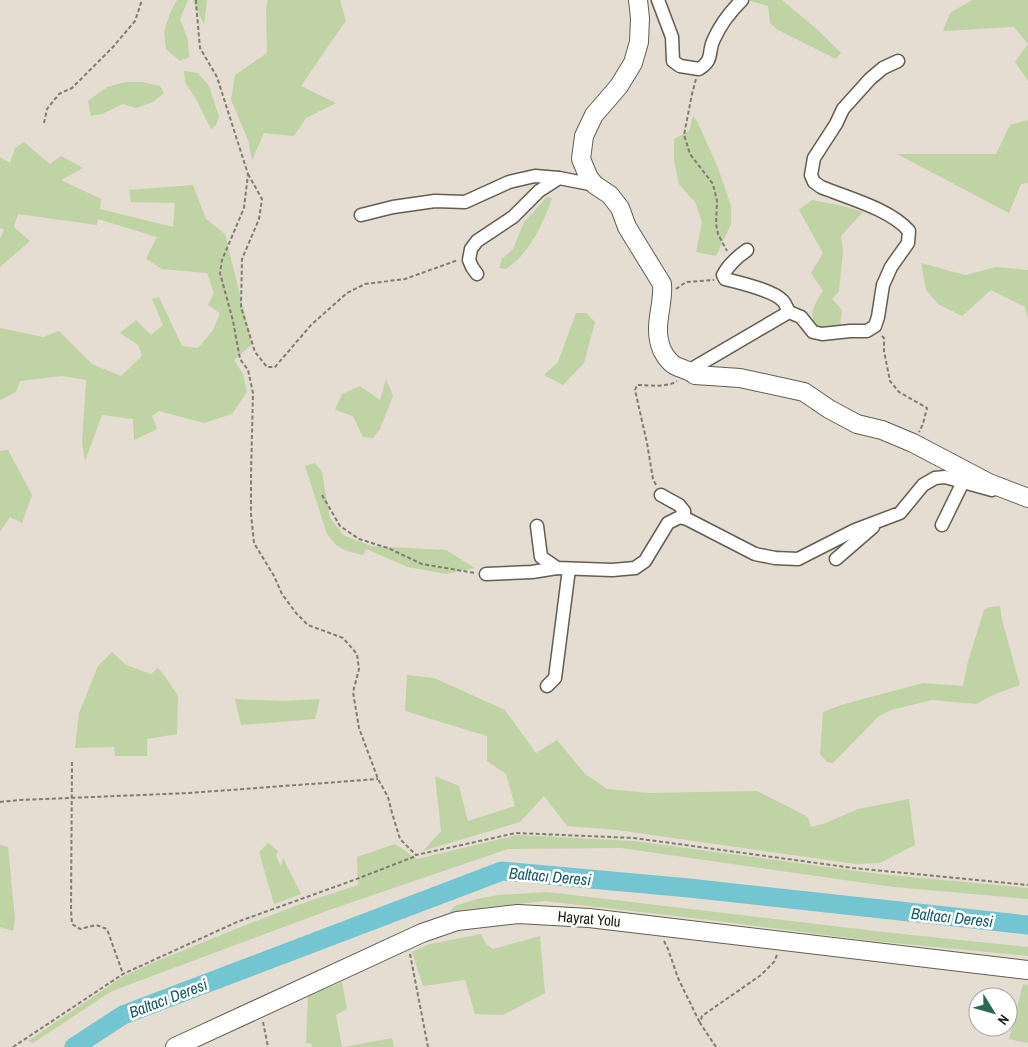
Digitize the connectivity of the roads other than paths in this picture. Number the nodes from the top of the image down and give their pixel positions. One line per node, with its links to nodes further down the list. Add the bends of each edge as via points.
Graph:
1 (638, 0): 6 (main road, via 639,42 633,63 619,86 594,115 584,136 581,159 589,178)
2 (658, 0): 3 (street, via 672,37 674,61 680,66 699,69 710,58 712,41 728,15)
3 (742, 0)
4 (898, 61): 10 (street, via 870,79 843,109 814,158 811,175 814,182 822,187 879,210 902,223 909,231 908,243 883,284 875,326 867,331 822,334 813,332 801,317)
5 (560, 178): 6 (street); 7 (street, via 535,176 509,182 465,202 435,201); 9 (street, via 540,191 513,217 477,241 469,260)
6 (596, 185): 11 (main road, via 620,208 627,227 662,284 657,331 659,343 669,361)
7 (361, 215)
8 (747, 250): 10 (street, via 727,267 723,275 725,279 776,296 783,301)
9 (477, 274)
10 (788, 312): 11 (street)
11 (689, 371): 14 (main road, via 804,392 857,424 913,443 989,483)
12 (963, 482): 14 (street); 16 (street, via 935,478 923,485 900,513); 17 (street)
13 (661, 495): 15 (street, via 679,505 684,511)
14 (1028, 499)
15 (684, 518): 16 (street, via 755,554 775,558 798,558); 20 (street, via 668,523 645,561 636,568)
16 (880, 520): 19 (street)
17 (942, 525)
18 (537, 526): 20 (street, via 540,557)
19 (836, 558)
20 (563, 568): 21 (street); 22 (street, via 554,678)
21 (486, 574)
22 (547, 686)
23 (1028, 970): 24 (main road, Hayrat Yolu, via 589,918 518,914 457,921 422,933)
24 (175, 1047)

